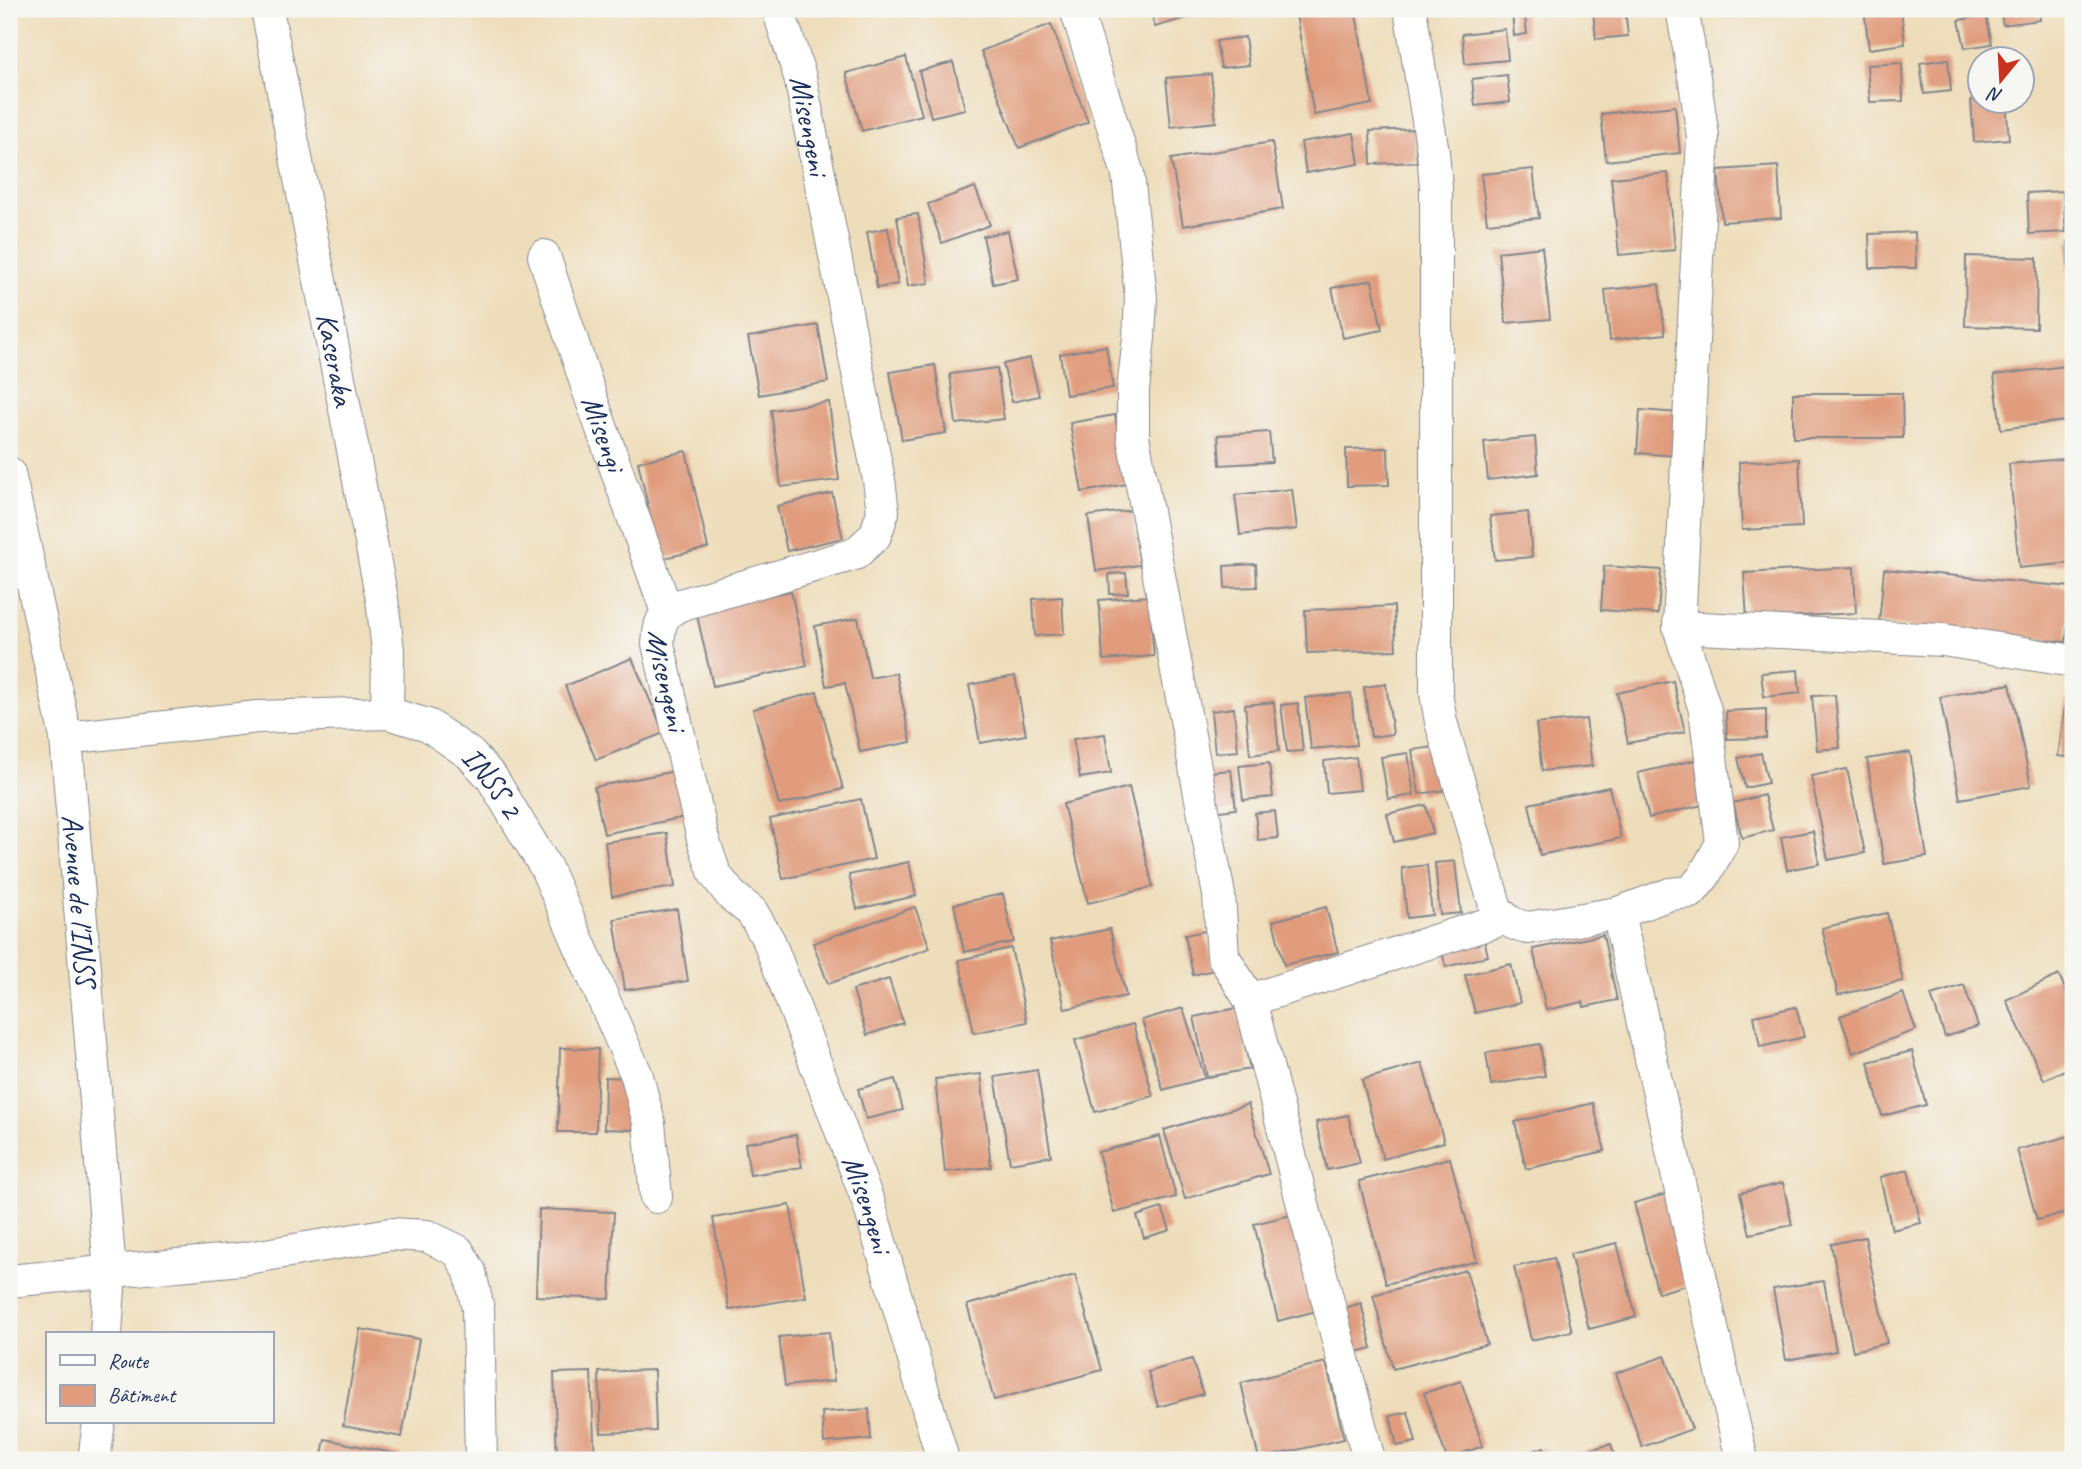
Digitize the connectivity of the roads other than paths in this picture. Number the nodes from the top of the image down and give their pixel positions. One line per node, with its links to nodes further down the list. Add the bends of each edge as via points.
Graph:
1 (267, 9): 11 (street, Kaseraka, via 382,599 388,651)
2 (778, 9): 8 (street, Misengeni, via 800,77 883,512 875,536 855,554)
3 (1076, 9): 15 (street, via 1128,174 1140,298 1133,437 1219,895 1223,956)
4 (1410, 9): 14 (street, via 1436,187 1436,693 1492,895)
5 (1682, 9): 9 (street, via 1703,137)
6 (544, 256): 8 (street, Misengi)
7 (9, 473): 12 (street, Avenue de l'INSS)
8 (667, 612): 23 (street, Misengeni, via 658,644 715,874 752,912 769,941 869,1204)
9 (1679, 627): 10 (street, via 1943,640); 13 (street, via 1705,710 1723,843 1692,892 1670,894)
10 (2073, 661)
11 (387, 713): 12 (street, INSS 2, via 257,717); 16 (street, INSS 2, via 428,725 470,754 492,778 546,868 637,1076 649,1123)
12 (66, 738): 17 (street, Avenue de l'INSS)
13 (1618, 913): 14 (street, via 1528,928); 25 (street)
14 (1503, 919): 15 (street)
15 (1250, 1000): 24 (street)
16 (656, 1198)
17 (110, 1272): 18 (street); 19 (street, Avenue de l'INSS); 22 (street, via 241,1259 390,1234 427,1236 458,1251 470,1272 478,1309)
18 (9, 1281)
19 (106, 1332)
20 (99, 1424): 21 (street)
21 (94, 1460)
22 (481, 1460)
23 (943, 1460)
24 (1369, 1460)
25 (1742, 1460)

